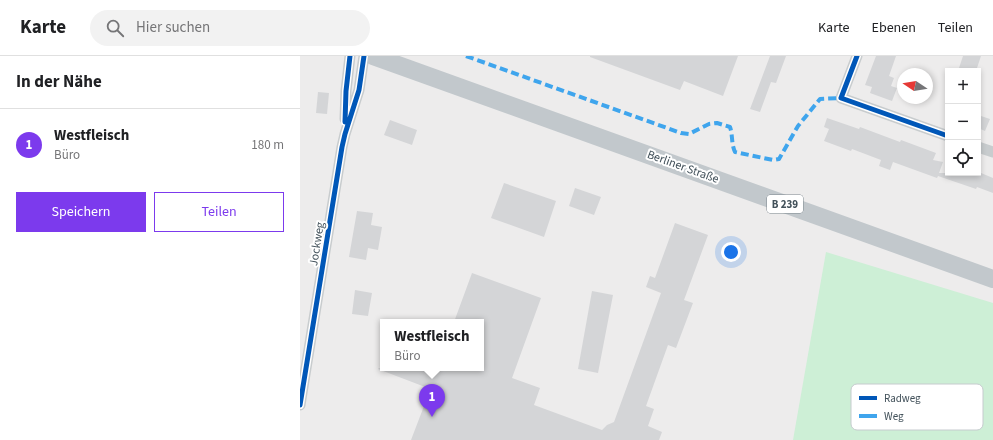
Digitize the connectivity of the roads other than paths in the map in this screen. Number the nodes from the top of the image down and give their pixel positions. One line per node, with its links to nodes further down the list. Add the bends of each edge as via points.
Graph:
1 (350, 56): 5 (street, Jockweg)
2 (364, 56): 5 (street, Jockweg, via 359,90)
3 (373, 56): 9 (main road, Berliner Straße / B 239)
4 (857, 56): 6 (street, via 841,98)
5 (344, 134): 10 (street, Jockweg)
6 (945, 135)
7 (981, 147): 8 (street)
8 (992, 149)
9 (993, 279)
10 (300, 405)

